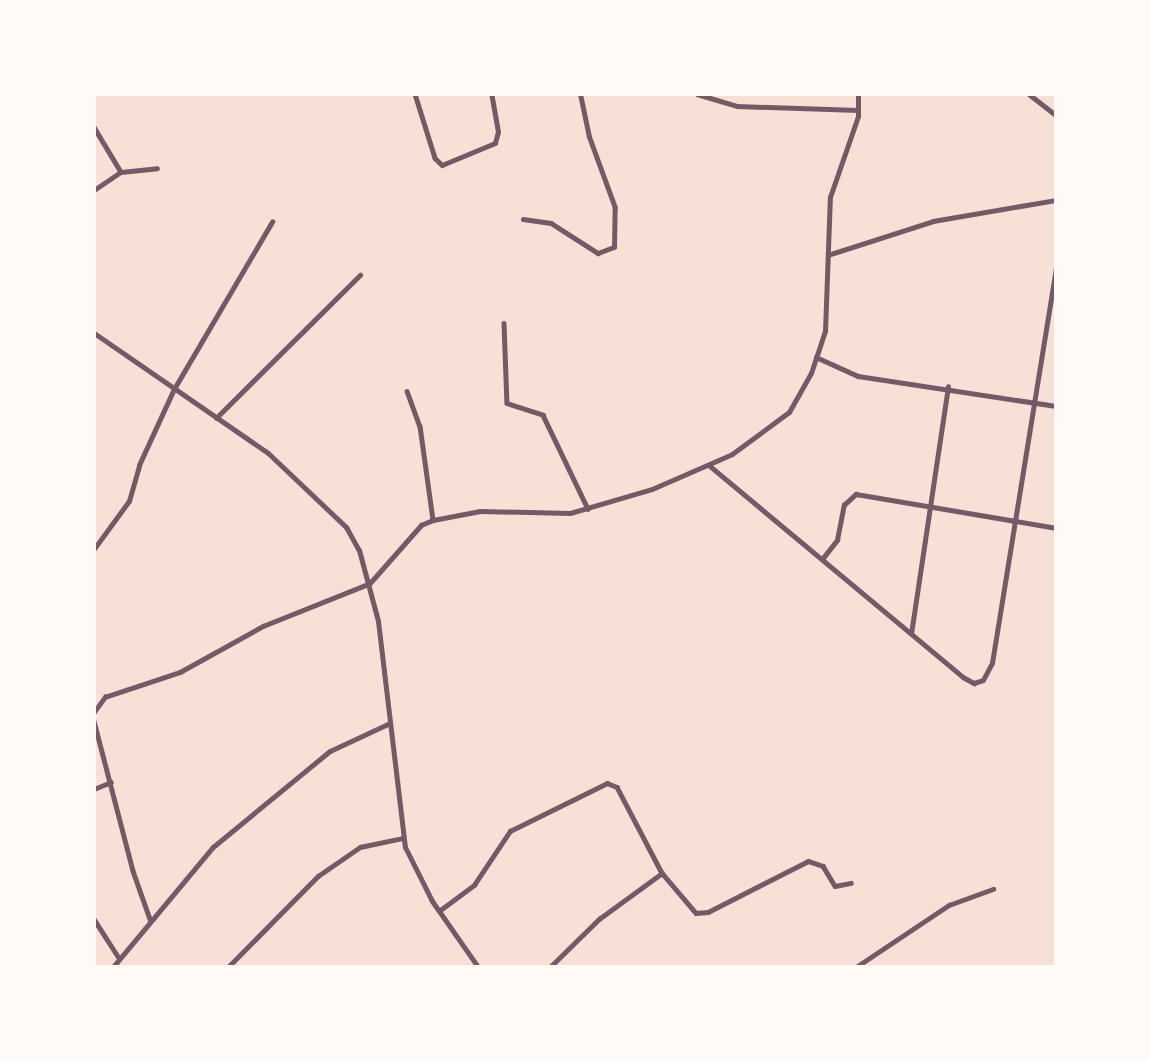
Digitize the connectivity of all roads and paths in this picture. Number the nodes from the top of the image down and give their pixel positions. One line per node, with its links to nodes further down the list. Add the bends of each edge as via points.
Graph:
1 (415, 94): 2 (street, via 435,158 446,165 495,143 498,132)
2 (491, 94)
3 (580, 94): 14 (street, via 589,137 615,208 614,247 598,253 551,223)
4 (697, 94): 7 (street, via 737,106)
5 (858, 94): 7 (street)
6 (1029, 94): 8 (street)
7 (858, 110): 16 (street, via 830,197)
8 (1055, 115)
9 (94, 127): 11 (street)
10 (157, 168): 11 (street)
11 (121, 173): 12 (street)
12 (94, 190)
13 (1055, 200): 16 (street, via 933,221)
14 (523, 219)
15 (272, 222): 23 (street)
16 (828, 255): 21 (street, via 825,331)
17 (1055, 268): 25 (street)
18 (360, 275): 27 (street)
19 (504, 323): 30 (street, via 508,403 543,415)
20 (94, 333): 23 (street)
21 (816, 357): 22 (street, via 858,376); 28 (street, via 789,412)
22 (948, 387): 25 (street); 29 (street)
23 (174, 389): 27 (street); 34 (street, via 139,465 129,501)
24 (407, 391): 31 (street, via 420,426)
25 (1034, 400): 26 (street); 32 (street)
26 (1055, 406)
27 (216, 418): 36 (street, via 268,453 346,527)
28 (710, 466): 30 (street); 35 (street)
29 (932, 506): 32 (street); 35 (street, via 851,496 844,505 837,540); 37 (street)
30 (588, 509): 31 (street, via 570,513 481,510)
31 (433, 520): 36 (street, via 421,526)
32 (1015, 522): 33 (street); 37 (street, via 988,675 979,682 969,681)
33 (1055, 528)
34 (94, 550)
35 (823, 558): 37 (street)
36 (369, 584): 38 (street, via 263,626 198,664 105,697); 40 (street)
37 (912, 634)
38 (95, 708)
39 (94, 721): 41 (street)
40 (388, 724): 43 (street); 49 (street, via 349,740 311,765 202,857)
41 (111, 782): 42 (street); 49 (street, via 132,871)
42 (94, 789)
43 (403, 838): 47 (street); 52 (street, via 360,847 317,876)
44 (662, 873): 45 (street, via 691,910 701,914 808,861 823,866 835,886); 47 (street, via 617,787 599,784 510,831 474,885); 54 (street, via 599,919)
45 (850, 883)
46 (993, 890): 55 (street, via 949,905)
47 (439, 911): 53 (street)
48 (94, 919): 50 (street)
49 (150, 919): 50 (street)
50 (120, 958): 51 (street)
51 (113, 967)
52 (228, 967)
53 (478, 967)
54 (550, 967)
55 (856, 967)

